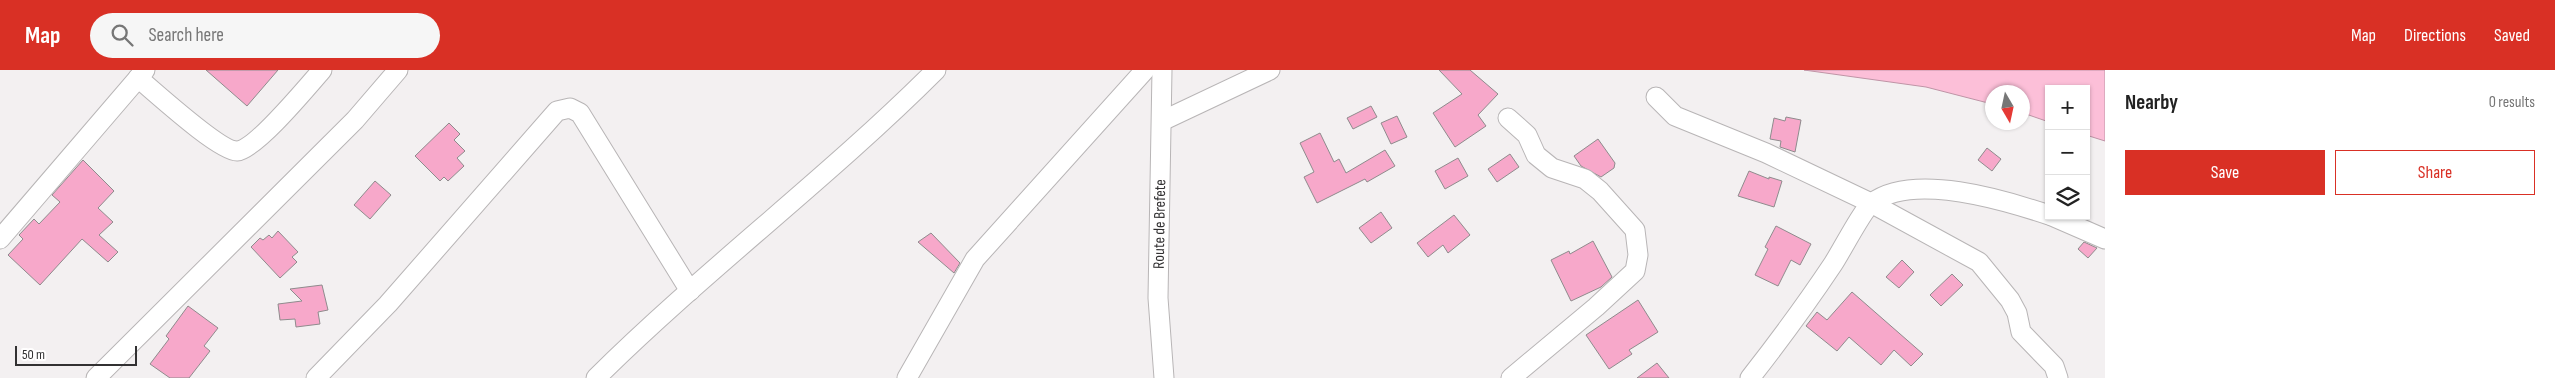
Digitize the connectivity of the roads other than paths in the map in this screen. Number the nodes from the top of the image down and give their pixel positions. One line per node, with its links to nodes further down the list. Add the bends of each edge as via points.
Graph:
1 (322, 70): 7 (street, via 255,142 236,151 212,139)
2 (398, 70): 17 (street, via 355,120)
3 (936, 70): 16 (street, via 880,126)
4 (1145, 70): 20 (street, via 975,259)
5 (1162, 70): 10 (street, Route de Brefete)
6 (1270, 70): 10 (street)
7 (142, 74): 14 (street)
8 (1656, 97): 11 (street, via 1675,116 1766,153)
9 (1508, 118): 22 (street, via 1527,135 1536,156 1552,168 1585,179 1600,191 1635,230 1638,256 1635,271)
10 (1162, 121): 21 (street, Route de Brefete, via 1158,298)
11 (1871, 203): 12 (street, via 1895,191 1920,188 2000,199); 23 (street, via 1832,265); 24 (street, via 1979,262 2010,300 2021,332 2054,366)
12 (2045, 214)
13 (2060, 220): 15 (street)
14 (0, 239)
15 (2105, 239)
16 (690, 290): 18 (street, via 580,113 570,108 557,111 388,304); 19 (street)
17 (96, 378)
18 (316, 378)
19 (596, 378)
20 (907, 378)
21 (1164, 378)
22 (1511, 378)
23 (1750, 378)
24 (2058, 378)

